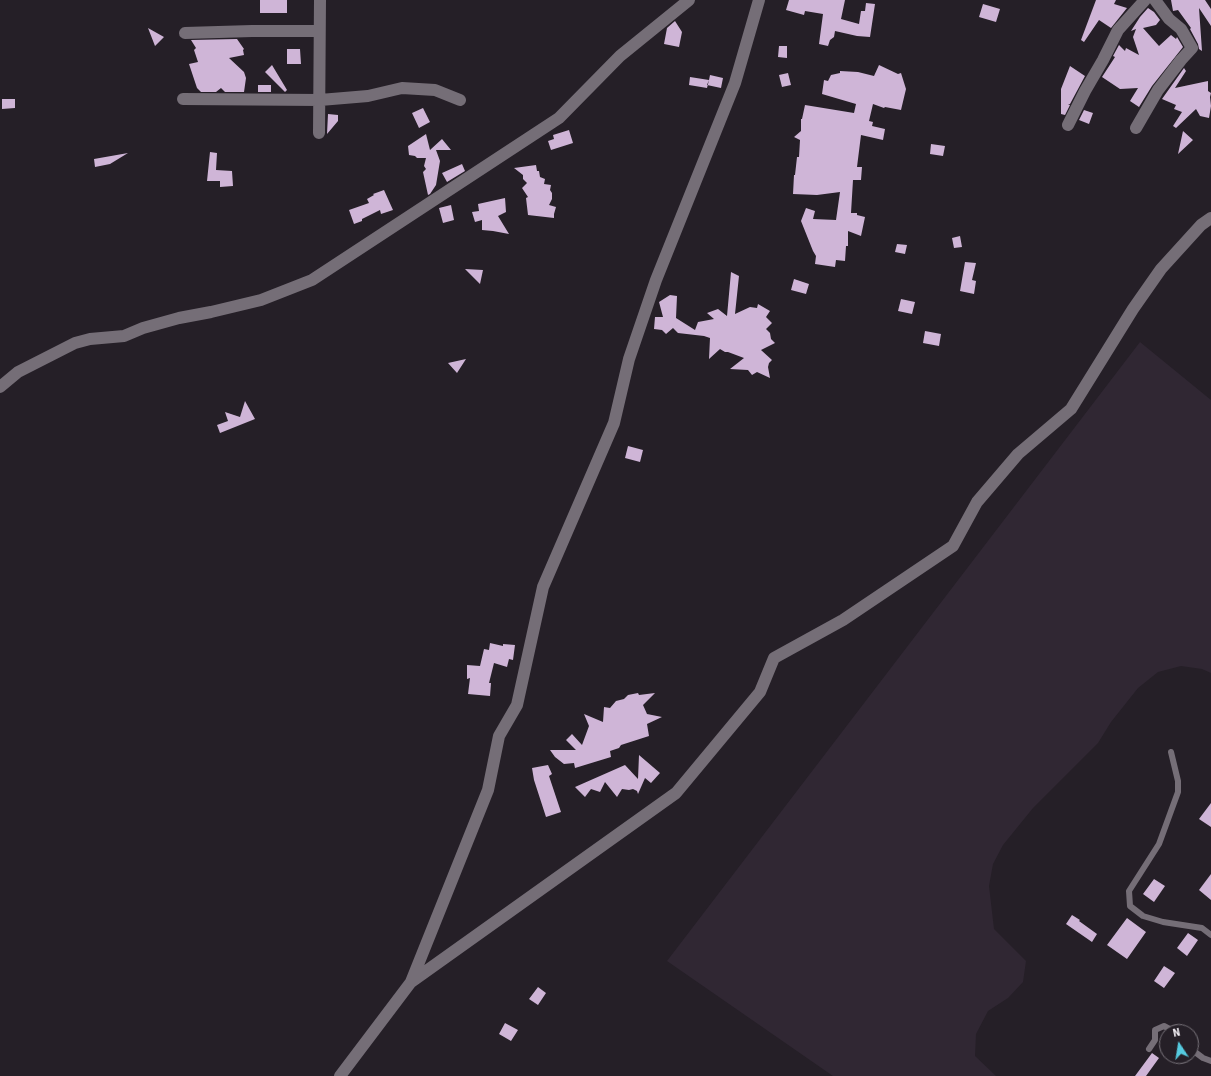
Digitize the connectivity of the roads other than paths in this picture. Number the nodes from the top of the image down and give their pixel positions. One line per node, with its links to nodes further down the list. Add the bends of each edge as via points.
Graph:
1 (320, 0): 9 (street)
2 (689, 0): 15 (street, via 620,56 559,118 312,280 261,300 179,318 124,336 75,343 18,372)
3 (759, 0): 18 (street, via 735,83 656,280 629,359 614,423 543,587 517,705 499,736 488,790)
4 (1145, 0): 11 (street, via 1118,30)
5 (1155, 0): 12 (street, via 1169,19 1182,29 1192,48 1158,90)
6 (318, 31): 7 (street)
7 (185, 33)
8 (183, 99): 9 (street)
9 (320, 100): 10 (street, via 368,96 402,88 435,90); 13 (street)
10 (460, 100)
11 (1068, 125)
12 (1136, 128)
13 (319, 133)
14 (1211, 218): 18 (street, via 1201,225 1161,269 1071,409 1018,454 977,502 952,546 843,620 774,658 760,692 676,793)
15 (0, 387)
16 (1171, 752): 17 (lane, via 1178,792 1159,844 1129,891 1130,906 1143,916 1202,928)
17 (1211, 935)
18 (411, 982): 23 (street)
19 (1159, 1028): 20 (lane, via 1155,1030 1155,1040)
20 (1149, 1049)
21 (1199, 1055): 22 (lane)
22 (1211, 1061)
23 (340, 1076)

